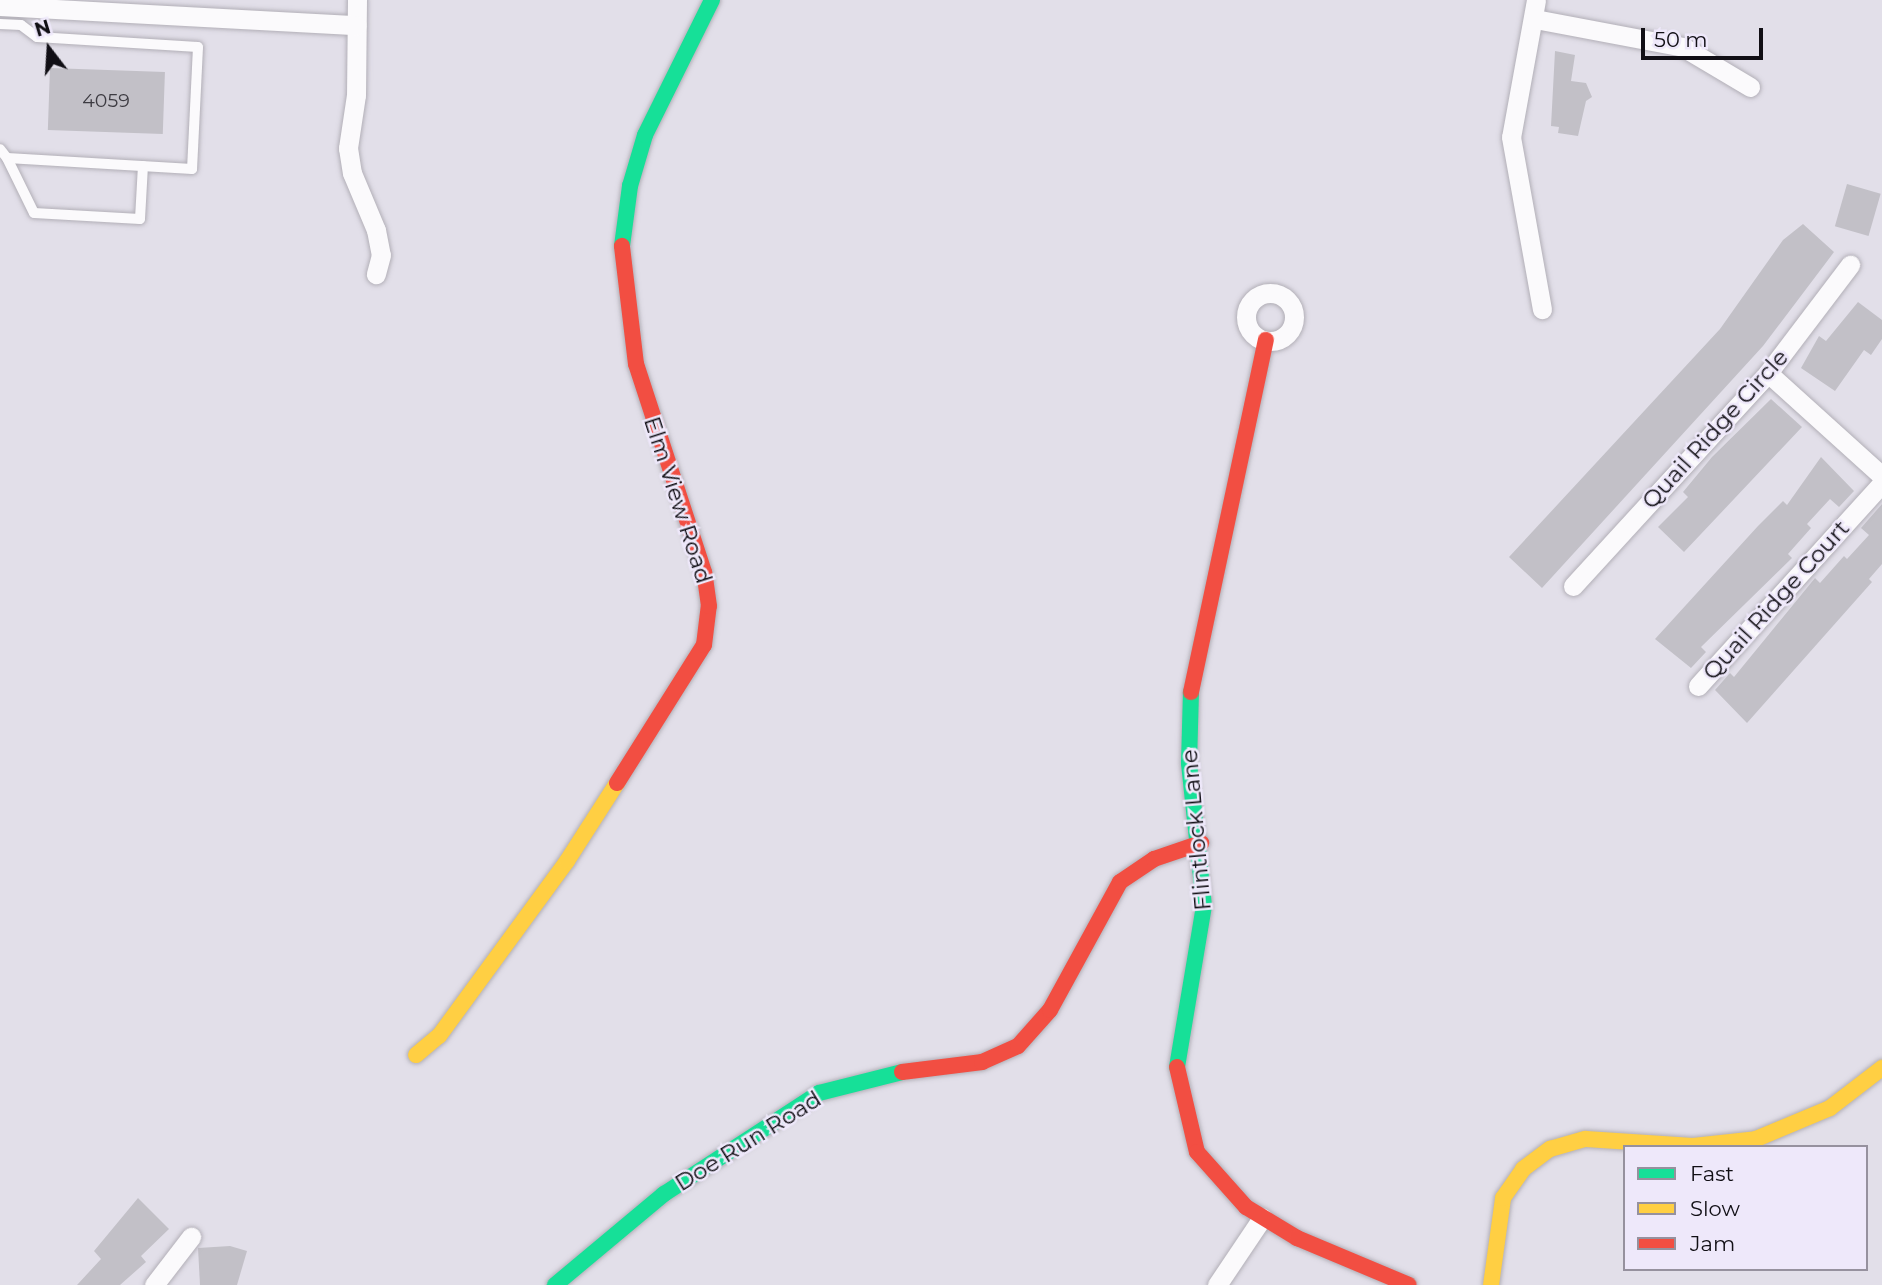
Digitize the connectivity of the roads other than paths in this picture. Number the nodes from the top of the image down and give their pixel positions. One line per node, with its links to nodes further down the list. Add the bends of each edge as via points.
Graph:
1 (357, 0): 6 (street)
2 (712, 0): 21 (street, Elm View Road, via 645,135 630,186 622,250 636,364 704,572 709,606 704,645 567,861 446,1026)
3 (0, 6): 6 (street)
4 (1535, 9): 7 (street, via 1683,47); 13 (street, via 1511,137)
5 (0, 24): 10 (lane, via 21,25 37,37 198,47 192,169)
6 (356, 25): 12 (street, via 348,148 352,173 376,230 381,255)
7 (1750, 87)
8 (0, 149): 9 (lane)
9 (7, 158): 10 (lane); 10 (lane, via 34,213 140,219)
10 (143, 166)
11 (1850, 265): 15 (street, Quail Ridge Circle)
12 (376, 274)
13 (1542, 309)
14 (1266, 340): 20 (street, Flintlock Lane, via 1192,673 1189,763)
15 (1768, 373): 16 (street); 18 (street, Quail Ridge Circle)
16 (1882, 476)
17 (1882, 483): 19 (street, Quail Ridge Court)
18 (1573, 586)
19 (1698, 686)
20 (1201, 843): 25 (street, Flintlock Lane, via 1202,931 1177,1061 1178,1089 1197,1152 1229,1192); 28 (street, Doe Run Road, via 1154,859 1120,883 1105,902 1050,1010 1018,1046 982,1062 882,1075 819,1093 664,1194)
21 (416, 1055)
22 (1882, 1068): 24 (street, via 1830,1108 1756,1139)
23 (1678, 1145): 31 (street, via 1587,1139 1550,1149 1523,1169 1503,1198 1496,1220)
24 (1702, 1145)
25 (1262, 1218): 29 (street); 30 (street, Flintlock Lane)
26 (191, 1237): 27 (street)
27 (154, 1285)
28 (555, 1285)
29 (1217, 1285)
30 (1409, 1285)
31 (1492, 1285)

